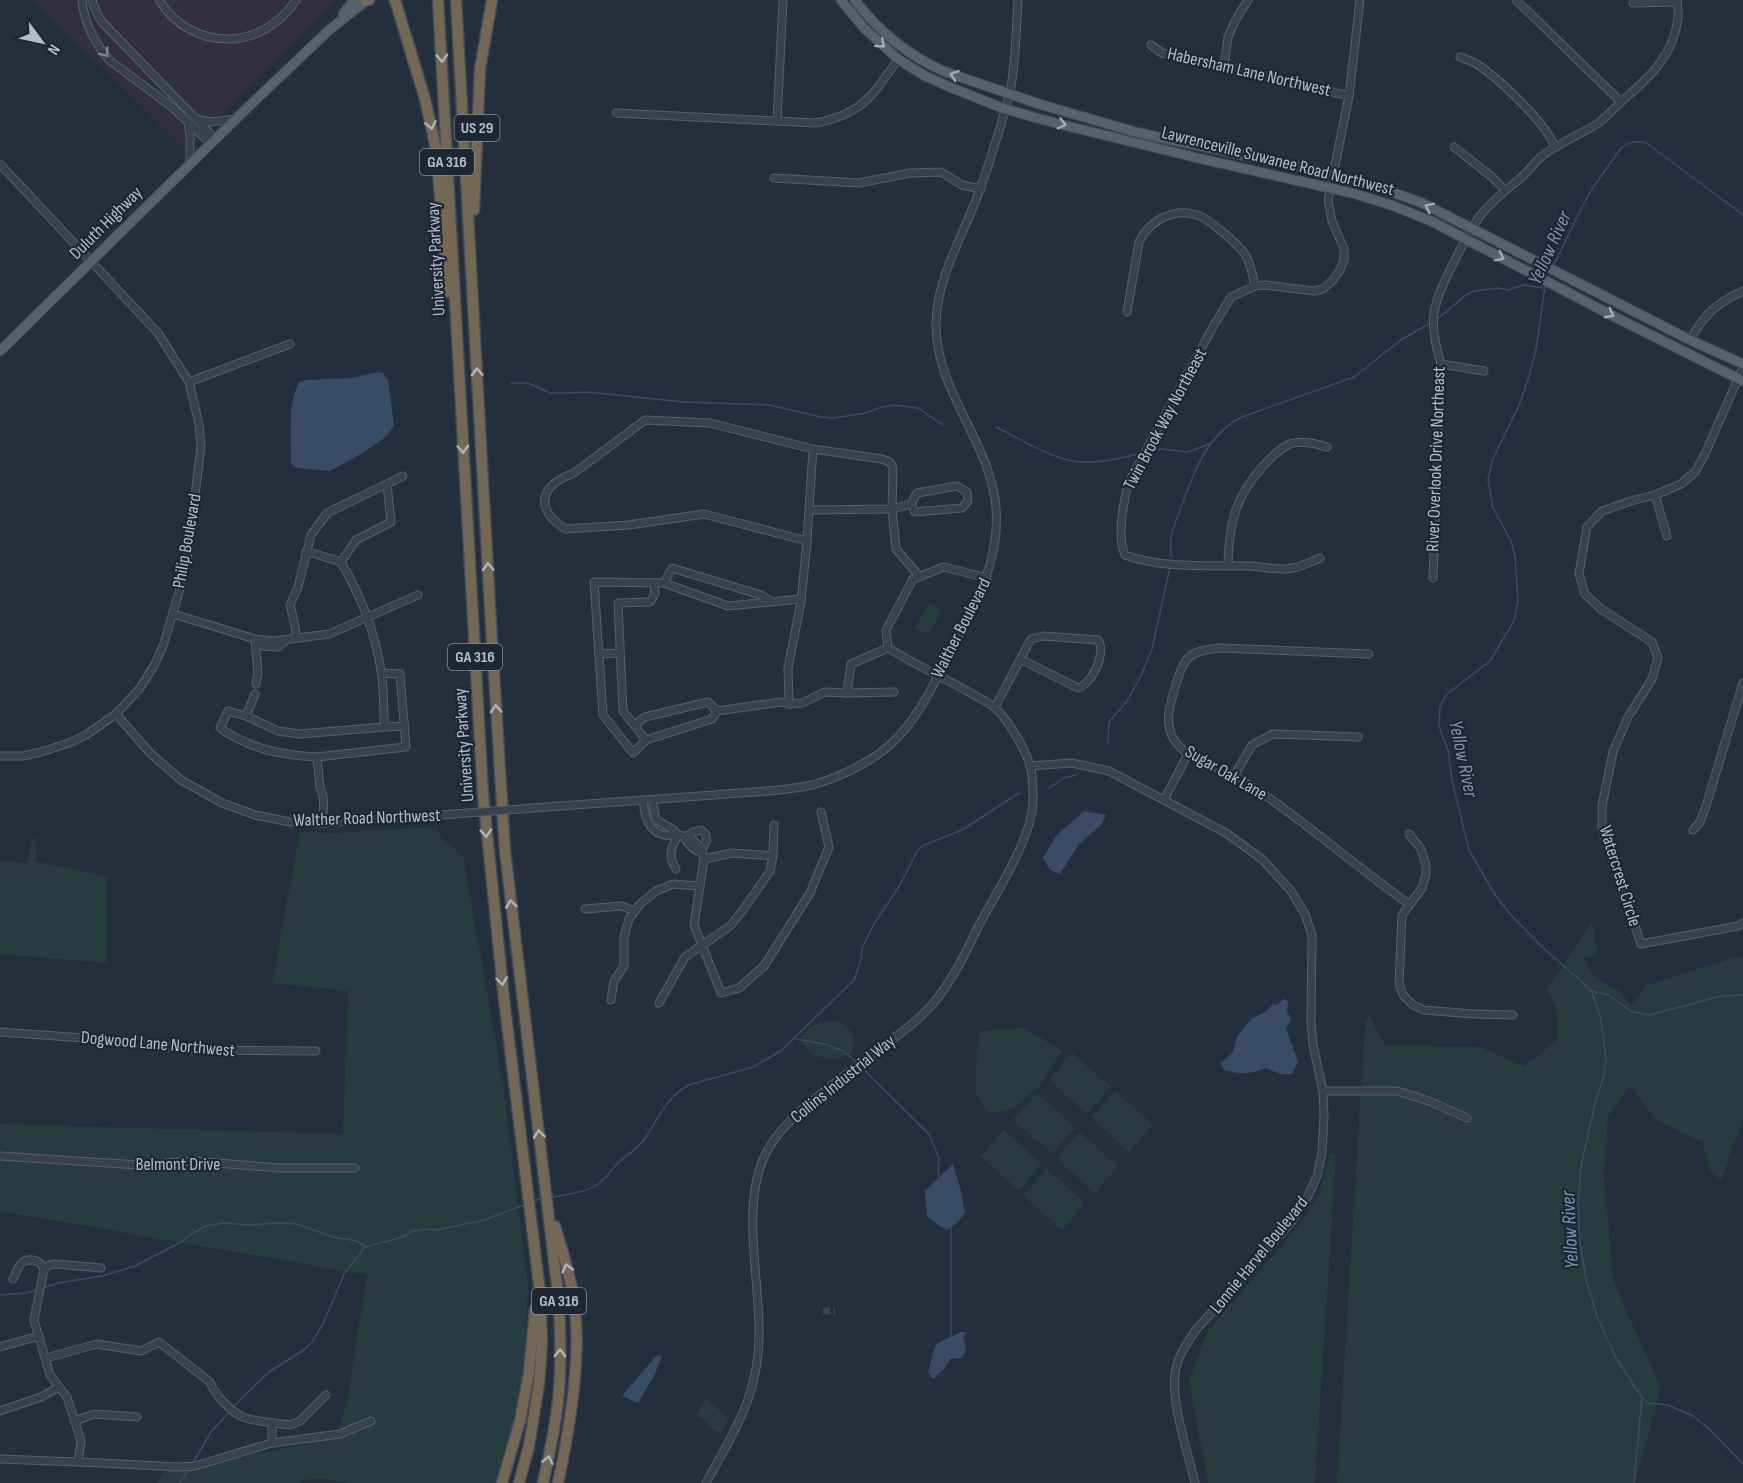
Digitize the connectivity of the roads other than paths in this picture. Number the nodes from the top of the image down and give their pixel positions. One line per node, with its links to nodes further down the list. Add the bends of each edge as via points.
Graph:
1 (82, 0): 29 (street, one-way to 29, via 88,26 105,55)
2 (92, 0): 29 (street, via 102,23)
3 (159, 0): 4 (street, via 194,31 228,40 266,30)
4 (296, 0)
5 (364, 0): 30 (main road, Duluth Highway)
6 (384, 0): 19 (highway)
7 (438, 0): 49 (highway, University Parkway / GA 316, one-way to 49)
8 (456, 0): 44 (highway, University Parkway / GA 316)
9 (492, 0): 44 (highway, US 29, via 480,69)
10 (783, 0): 31 (street)
11 (841, 0): 22 (main road, Lawrenceville Suwanee Road Northwest, one-way to 22)
12 (855, 0): 24 (main road, Lawrenceville Suwanee Road Northwest, one-way to 12, via 931,65 889,38)
13 (1018, 0): 24 (street, Walther Boulevard)
14 (1248, 0): 23 (street, via 1228,37)
15 (1360, 0): 25 (street)
16 (1516, 0): 26 (street)
17 (1677, 1): 18 (street); 26 (street, River Overlook Drive Northeast, via 1678,16 1668,53)
18 (1633, 3)
19 (397, 4): 49 (highway, US 29, one-way to 49, via 436,148 446,278)
20 (1151, 45): 23 (street, Habersham Lane Northwest, via 1162,53)
21 (1460, 57): 34 (street, via 1501,84 1540,122)
22 (898, 59): 27 (main road, Lawrenceville Suwanee Road Northwest, via 925,76); 31 (street, via 874,93 848,114 816,123)
23 (1224, 66): 25 (street, Habersham Lane Northwest)
24 (1010, 94): 27 (street, Walther Boulevard); 37 (main road, Lawrenceville Suwanee Road Northwest, via 1139,133)
25 (1349, 96): 37 (street)
26 (1621, 102): 34 (street, River Overlook Drive Northeast, via 1600,122)
27 (1005, 109): 39 (main road, Lawrenceville Suwanee Road Northwest, one-way to 39); 40 (street, Walther Boulevard)
28 (616, 112): 31 (street)
29 (190, 119): 30 (street); 32 (street); 36 (street)
30 (235, 119): 32 (main road, Duluth Highway)
31 (777, 121)
32 (213, 141): 36 (main road, Duluth Highway)
33 (1454, 147): 41 (street)
34 (1555, 147): 41 (street, River Overlook Drive Northeast)
35 (0, 164): 45 (street, Philip Boulevard)
36 (190, 164): 45 (main road, Duluth Highway)
37 (1332, 174): 39 (street); 42 (main road, Lawrenceville Suwanee Road Northwest, one-way to 37, via 1422,203)
38 (774, 178): 40 (street, via 860,183 909,173 940,172)
39 (1330, 188): 43 (main road, Lawrenceville Suwanee Road Northwest, via 1391,205); 46 (street, via 1328,206 1344,249 1344,260 1333,280 1323,289 1313,291)
40 (981, 189): 73 (street, Walther Boulevard, via 945,274 936,324 942,365 994,490 996,540)
41 (1505, 190): 42 (street, River Overlook Drive Northeast)
42 (1472, 229): 43 (street, River Overlook Drive Northeast); 50 (main road, Lawrenceville Suwanee Road Northwest)
43 (1465, 240): 53 (street, River Overlook Drive Northeast, via 1435,303 1434,341); 56 (main road, Lawrenceville Suwanee Road Northwest, one-way to 56)
44 (471, 258): 139 (highway, University Parkway / GA 316, one-way to 44, via 505,851)
45 (91, 261): 52 (main road, Duluth Highway); 57 (street, Philip Boulevard, via 158,333)
46 (1255, 286): 48 (street, via 1248,259 1227,236 1204,218 1190,213 1172,214 1155,221 1139,242); 71 (street, Twin Brook Way Northeast, via 1231,297 1220,315 1129,482 1122,516 1121,548 1125,555 1138,560)
47 (1743, 291): 50 (street, via 1707,314)
48 (1127, 312)
49 (456, 324): 142 (highway, University Parkway / GA 316, one-way to 142, via 482,782 505,1009)
50 (1690, 340): 54 (main road, Lawrenceville Suwanee Road Northwest)
51 (290, 344): 57 (street)
52 (0, 351)
53 (1441, 364): 55 (street); 74 (street, River Overlook Drive Northeast)
54 (1743, 365): 56 (street)
55 (1484, 371)
56 (1741, 380): 62 (street, Watercrest Circle, via 1695,472 1681,484)
57 (189, 382): 80 (street, Philip Boulevard, via 201,446 188,553)
58 (1327, 447): 71 (street, via 1304,442 1290,444 1273,455 1255,475 1236,508)
59 (813, 448): 64 (street, via 890,462); 65 (street); 67 (street, via 710,423 645,420 552,485 544,505 552,519 566,529 704,514)
60 (403, 476): 61 (street)
61 (387, 484): 68 (street, via 327,513 311,535); 70 (street, via 391,522 356,540)
62 (1655, 495): 66 (street); 128 (street, Watercrest Circle, via 1602,511 1587,527 1581,557 1579,573 1585,594 1652,642 1658,658 1652,679 1628,717 1613,752 1602,806 1602,828 1641,944)
63 (911, 504): 63 (street, via 915,512 962,508 968,501 967,492 957,486 917,493); 64 (street)
64 (892, 508): 65 (street); 72 (street, via 896,549)
65 (809, 510): 67 (street)
66 (1667, 536)
67 (807, 541): 78 (street)
68 (306, 551): 70 (street); 82 (street, via 290,605)
69 (1320, 558): 71 (street, Twin Brook Way Northeast, via 1294,568)
70 (341, 562): 81 (street)
71 (1228, 566)
72 (920, 576): 73 (street, via 944,567); 84 (street, via 913,579 886,630)
73 (987, 578): 90 (street, Walther Boulevard)
74 (1433, 578)
75 (654, 583): 76 (street); 85 (street, via 655,594 650,602 618,603); 86 (street, via 594,582)
76 (664, 583): 79 (street, via 728,606); 79 (street, via 672,568 761,595)
77 (418, 596): 81 (street)
78 (801, 599): 79 (street); 96 (street, via 788,668)
79 (771, 602)
80 (173, 614): 83 (street); 99 (street, Philip Boulevard, via 155,664)
81 (368, 617): 82 (street, via 329,634); 89 (street)
82 (297, 638): 83 (street, via 278,647 264,636)
83 (257, 640): 92 (street)
84 (888, 648): 90 (street); 94 (street, via 851,664)
85 (620, 653): 86 (street); 101 (street, via 623,711)
86 (599, 654): 105 (street, via 603,715 633,753)
87 (1369, 654): 106 (street, Sugar Oak Lane, via 1219,648 1195,652 1181,668 1167,722 1172,736)
88 (1020, 659): 88 (street, via 1078,688 1091,675 1102,650 1098,640 1043,636 1031,639); 97 (street)
89 (382, 673): 102 (street, via 400,674); 103 (street)
90 (938, 675): 97 (street); 112 (street, Walther Boulevard, via 896,740 841,775 765,791)
91 (1743, 683): 118 (street, via 1706,806)
92 (256, 684)
93 (894, 692): 94 (street)
94 (847, 693): 96 (street, via 825,692 802,703)
95 (255, 694): 100 (street)
96 (789, 704): 98 (street)
97 (995, 707): 109 (street, via 1014,732)
98 (717, 711): 101 (street, via 708,702 645,717); 105 (street, via 712,719)
99 (116, 714): 107 (street, Philip Boulevard, via 69,743 22,756); 116 (street, Walther Road Northwest, via 158,761 204,794 263,817)
100 (246, 716): 103 (street, via 278,731 300,734); 108 (street, via 228,711 220,728 258,748 288,756)
101 (634, 725): 105 (street)
102 (405, 726): 103 (street); 108 (street, via 406,747)
103 (384, 727)
104 (1358, 737): 110 (street, via 1273,734 1252,745)
105 (646, 740)
106 (1188, 754): 110 (street, Sugar Oak Lane); 113 (street)
107 (0, 756)
108 (317, 757): 116 (street)
109 (1030, 766): 113 (street, Lonnie Harvel Boulevard, via 1072,763 1109,771); 161 (street, Collins Industrial Way, via 1033,803 1026,834 948,985 913,1023 792,1117 762,1159 752,1207 759,1330 754,1384 739,1424)
110 (1234, 776): 125 (street, Sugar Oak Lane, via 1258,789)
111 (643, 800): 112 (street, Walther Boulevard); 114 (street, Walther Boulevard); 120 (street, via 649,826 668,836)
112 (652, 800): 120 (street, via 656,820)
113 (1164, 800): 135 (street, Lonnie Harvel Boulevard, via 1226,833 1262,859 1291,891 1305,914 1313,946 1313,1045)
114 (546, 807): 116 (street, Walther Road Northwest, bridge)
115 (821, 812): 129 (street, via 829,847 810,893 764,966 739,988 721,993)
116 (320, 823)
117 (774, 825): 122 (street)
118 (1693, 830)
119 (1409, 834): 125 (street, via 1421,849 1426,874 1422,888)
120 (681, 836): 121 (street); 121 (street, via 701,830 705,833); 123 (street, via 670,851)
121 (702, 856): 122 (street); 124 (street)
122 (773, 856): 129 (street, via 770,871 743,910 730,926)
123 (676, 869)
124 (700, 886): 127 (street, via 673,885 656,891); 129 (street, via 694,925)
125 (1409, 904): 132 (street, via 1402,915 1399,984 1407,1000 1424,1010)
126 (585, 909): 127 (street, via 621,906)
127 (635, 911): 130 (street, via 624,937 624,966 614,981)
128 (1743, 923)
129 (702, 945): 131 (street, via 685,957)
130 (611, 1000)
131 (659, 1003)
132 (1513, 1015)
133 (0, 1032): 134 (street, Dogwood Lane Northwest, via 199,1050)
134 (316, 1051)
135 (1323, 1091): 136 (street, via 1396,1091); 162 (street, Lonnie Harvel Boulevard, via 1322,1153 1307,1198 1279,1236 1195,1331 1176,1369 1176,1406)
136 (1467, 1118)
137 (0, 1156): 138 (street, Belmont Drive, via 139,1165 193,1161)
138 (355, 1168)
139 (546, 1192): 159 (highway, University Parkway / GA 316, one-way to 139, via 560,1374 560,1324); 160 (highway, one-way to 139, via 573,1389 576,1324 573,1297)
140 (44, 1269): 141 (street, via 56,1264); 143 (street, via 39,1262 29,1260 20,1265); 144 (street, via 34,1320)
141 (101, 1269)
142 (539, 1276): 157 (highway, via 520,1421); 158 (highway, University Parkway / GA 316, via 542,1342 534,1420)
143 (13, 1279)
144 (39, 1336): 145 (street); 146 (street)
145 (0, 1347)
146 (46, 1358): 147 (street, via 50,1375); 153 (street, via 97,1344 141,1351 159,1342 210,1382 230,1408 244,1418)
147 (59, 1387): 149 (street, via 41,1398); 151 (street)
148 (326, 1395): 153 (street, via 300,1421 291,1425)
149 (0, 1411)
150 (137, 1418): 151 (street, via 94,1414)
151 (75, 1421): 156 (street, via 81,1441)
152 (371, 1421): 154 (street, via 340,1434)
153 (272, 1423): 154 (street)
154 (272, 1443): 156 (street, via 186,1467)
155 (0, 1459): 156 (street)
156 (78, 1462)
157 (502, 1483)
158 (519, 1483)
159 (543, 1483)
160 (558, 1483)
161 (706, 1483)
162 (1195, 1483)

